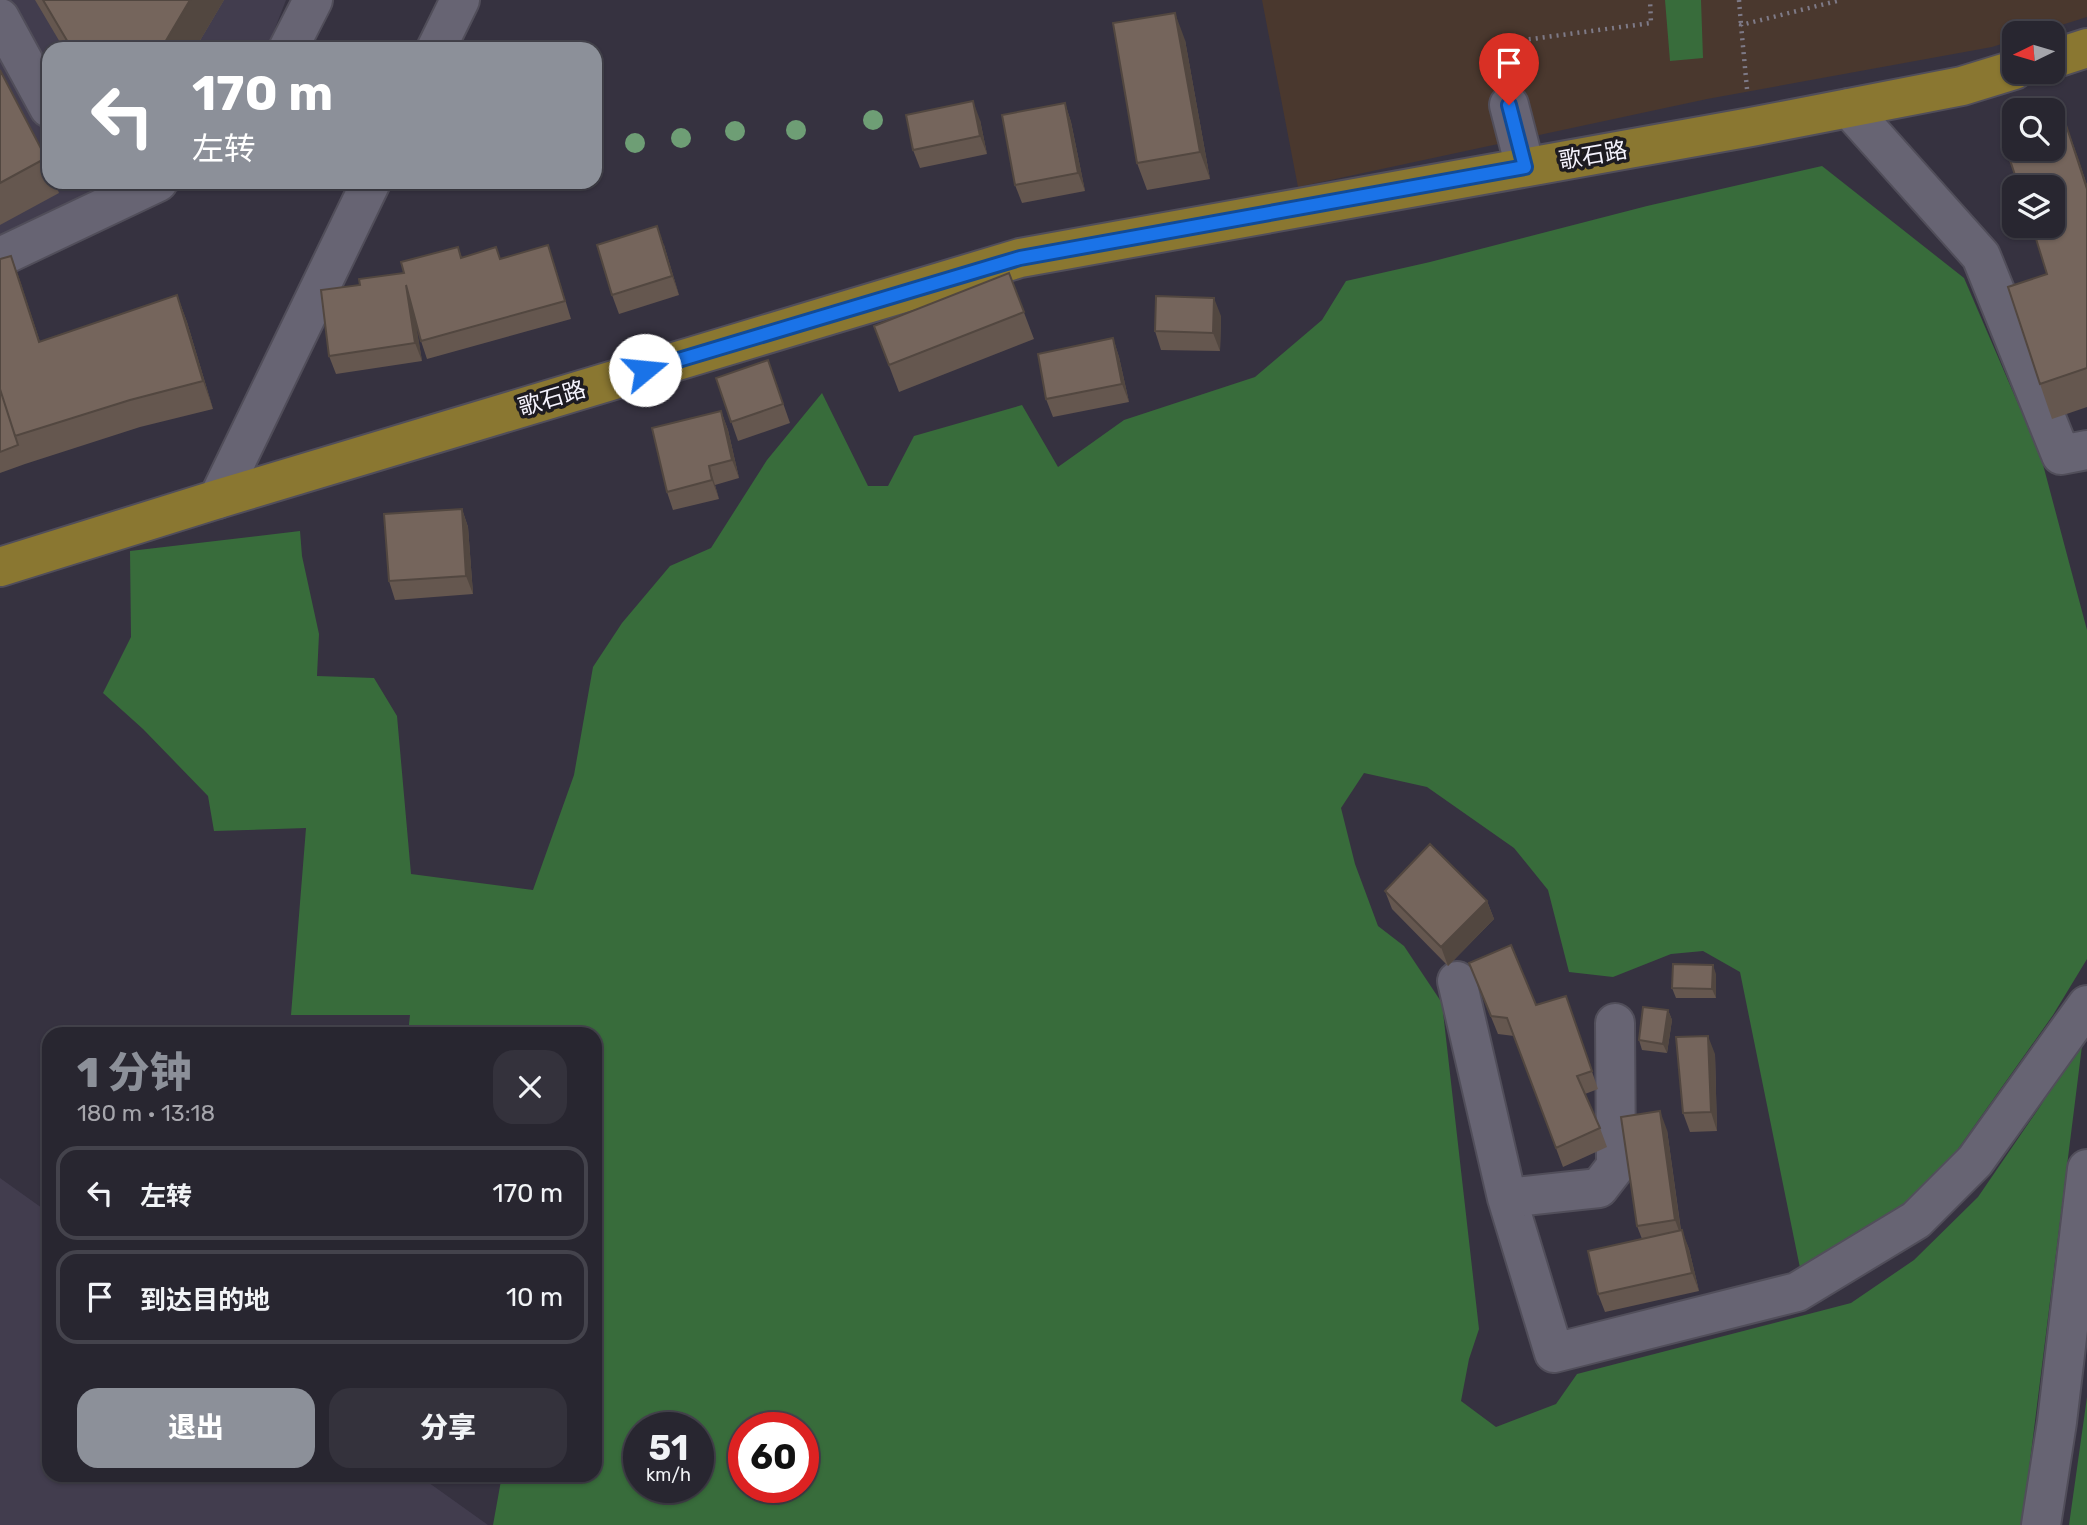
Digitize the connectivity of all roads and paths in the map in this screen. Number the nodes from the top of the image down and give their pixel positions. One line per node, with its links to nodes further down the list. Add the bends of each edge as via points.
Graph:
1 (313, 0): 8 (street)
2 (460, 0): 9 (street)
3 (1650, 0): 14 (path, via 1651,23 1494,44)
4 (1739, 0): 7 (path)
5 (1841, 0): 7 (path)
6 (0, 18): 13 (street)
7 (1741, 25): 16 (path)
8 (292, 42)
9 (439, 42)
10 (2087, 48): 11 (main road)
11 (2065, 54)
12 (2002, 74): 15 (main road, 歌石路)
13 (42, 95)
14 (1509, 105): 17 (street)
15 (1849, 108): 16 (main road, 歌石路); 22 (street, via 1982,256 2061,455)
16 (1751, 127): 17 (main road, 歌石路)
17 (1525, 167): 23 (main road, 歌石路, via 1020,258)
18 (125, 189): 20 (street)
19 (368, 189): 23 (street)
20 (97, 195): 21 (street)
21 (0, 257)
22 (2087, 450)
23 (218, 499): 24 (main road, 歌石路)
24 (0, 566)
25 (1457, 981): 29 (street)
26 (2087, 1005): 29 (street, via 1975,1161 1916,1220 1797,1292 1554,1353)
27 (1615, 1023): 29 (street, via 1616,1166 1599,1188)
28 (2087, 1169): 30 (street)
29 (1507, 1198)
30 (2041, 1525)

